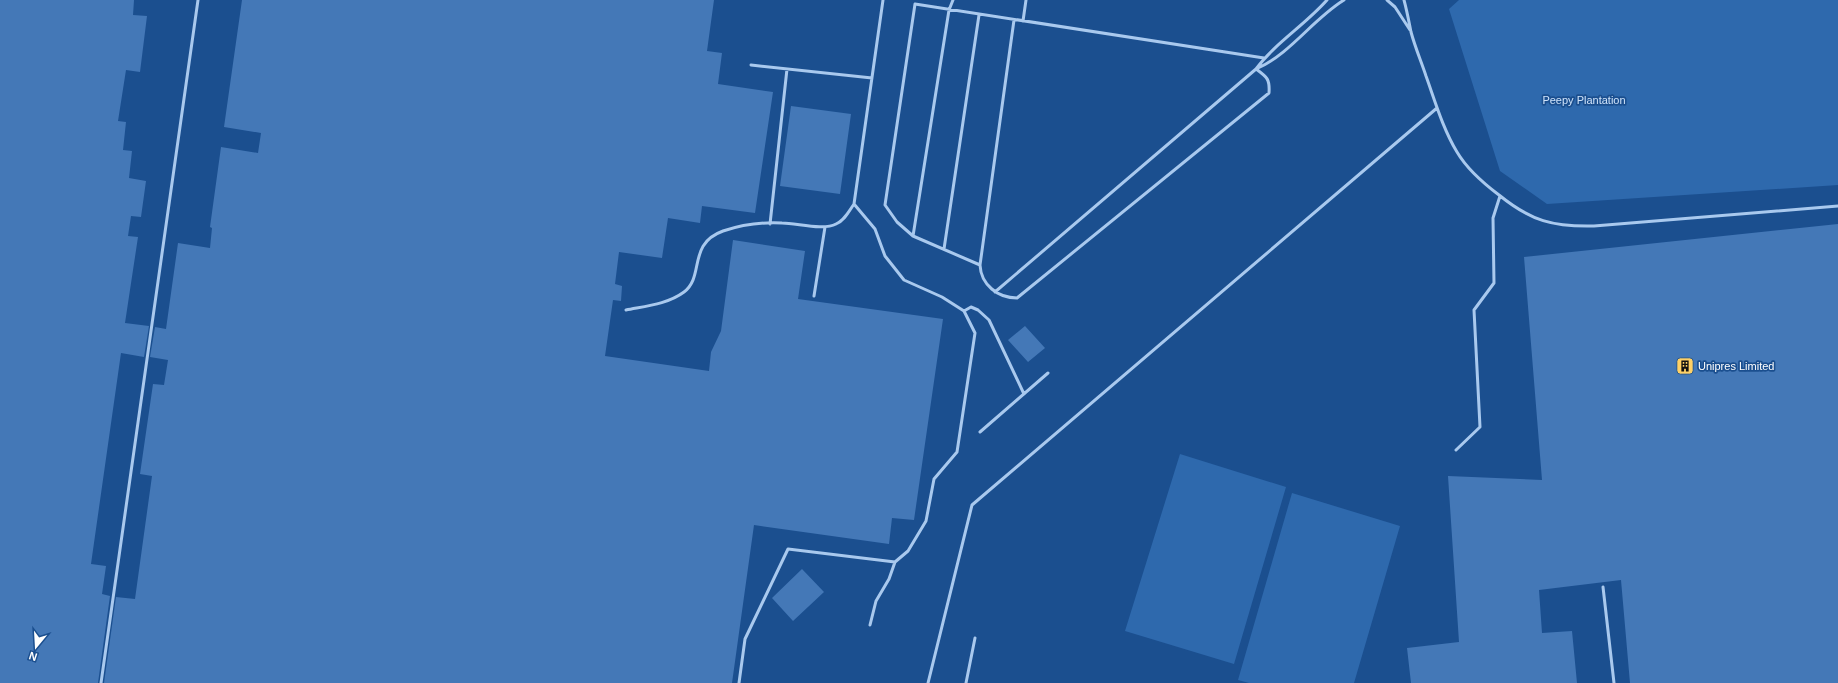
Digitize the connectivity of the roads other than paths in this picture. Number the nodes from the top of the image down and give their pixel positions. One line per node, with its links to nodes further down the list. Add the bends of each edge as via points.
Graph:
1 (198, 0): 40 (lane)
2 (883, 0): 18 (lane)
3 (953, 0): 9 (lane)
4 (1026, 0): 12 (lane)
5 (1327, 0): 14 (lane)
6 (1344, 0): 17 (lane, via 1269,63)
7 (1387, 0): 13 (lane, via 1395,7)
8 (1404, 0): 13 (lane, via 1410,18)
9 (949, 10): 10 (lane); 25 (lane); 25 (lane, via 914,4 885,205 897,222)
10 (980, 15): 11 (lane); 26 (lane)
11 (1014, 20): 12 (lane); 27 (lane)
12 (1023, 21): 14 (lane)
13 (1411, 32): 19 (lane)
14 (1264, 58): 17 (lane)
15 (751, 65): 16 (lane)
16 (787, 69): 18 (lane); 23 (lane)
17 (1256, 69): 28 (lane); 28 (lane, via 1267,77 1269,93 1016,298 1007,298)
18 (872, 78): 21 (lane)
19 (1437, 108): 20 (lane, via 1457,152 1480,180); 42 (lane, via 972,505)
20 (1500, 196): 22 (lane, via 1527,214 1545,222 1569,226); 35 (lane, via 1493,218 1494,283 1474,310 1480,427)
21 (854, 204): 24 (lane, via 846,217 836,224); 31 (lane, via 875,229 885,256 904,280 942,297)
22 (1838, 206)
23 (770, 224): 24 (lane); 30 (lane, via 753,224 722,232 705,242 700,249 692,280 685,291 664,302)
24 (825, 227): 29 (lane)
25 (913, 236): 26 (lane)
26 (944, 249): 27 (lane)
27 (980, 265): 28 (lane, via 983,279)
28 (995, 292)
29 (814, 296)
30 (626, 310)
31 (964, 311): 33 (lane, via 971,307 989,320); 36 (lane, via 975,333 957,452 934,479 926,521 908,551)
32 (1048, 373): 33 (lane)
33 (1024, 394): 34 (lane)
34 (980, 432)
35 (1456, 450)
36 (895, 562): 38 (lane, via 889,579 876,600); 41 (lane, via 788,549 745,639)
37 (1603, 587): 44 (lane)
38 (870, 625)
39 (975, 638): 43 (lane)
40 (100, 683)
41 (739, 683)
42 (928, 683)
43 (966, 683)
44 (1614, 683)

